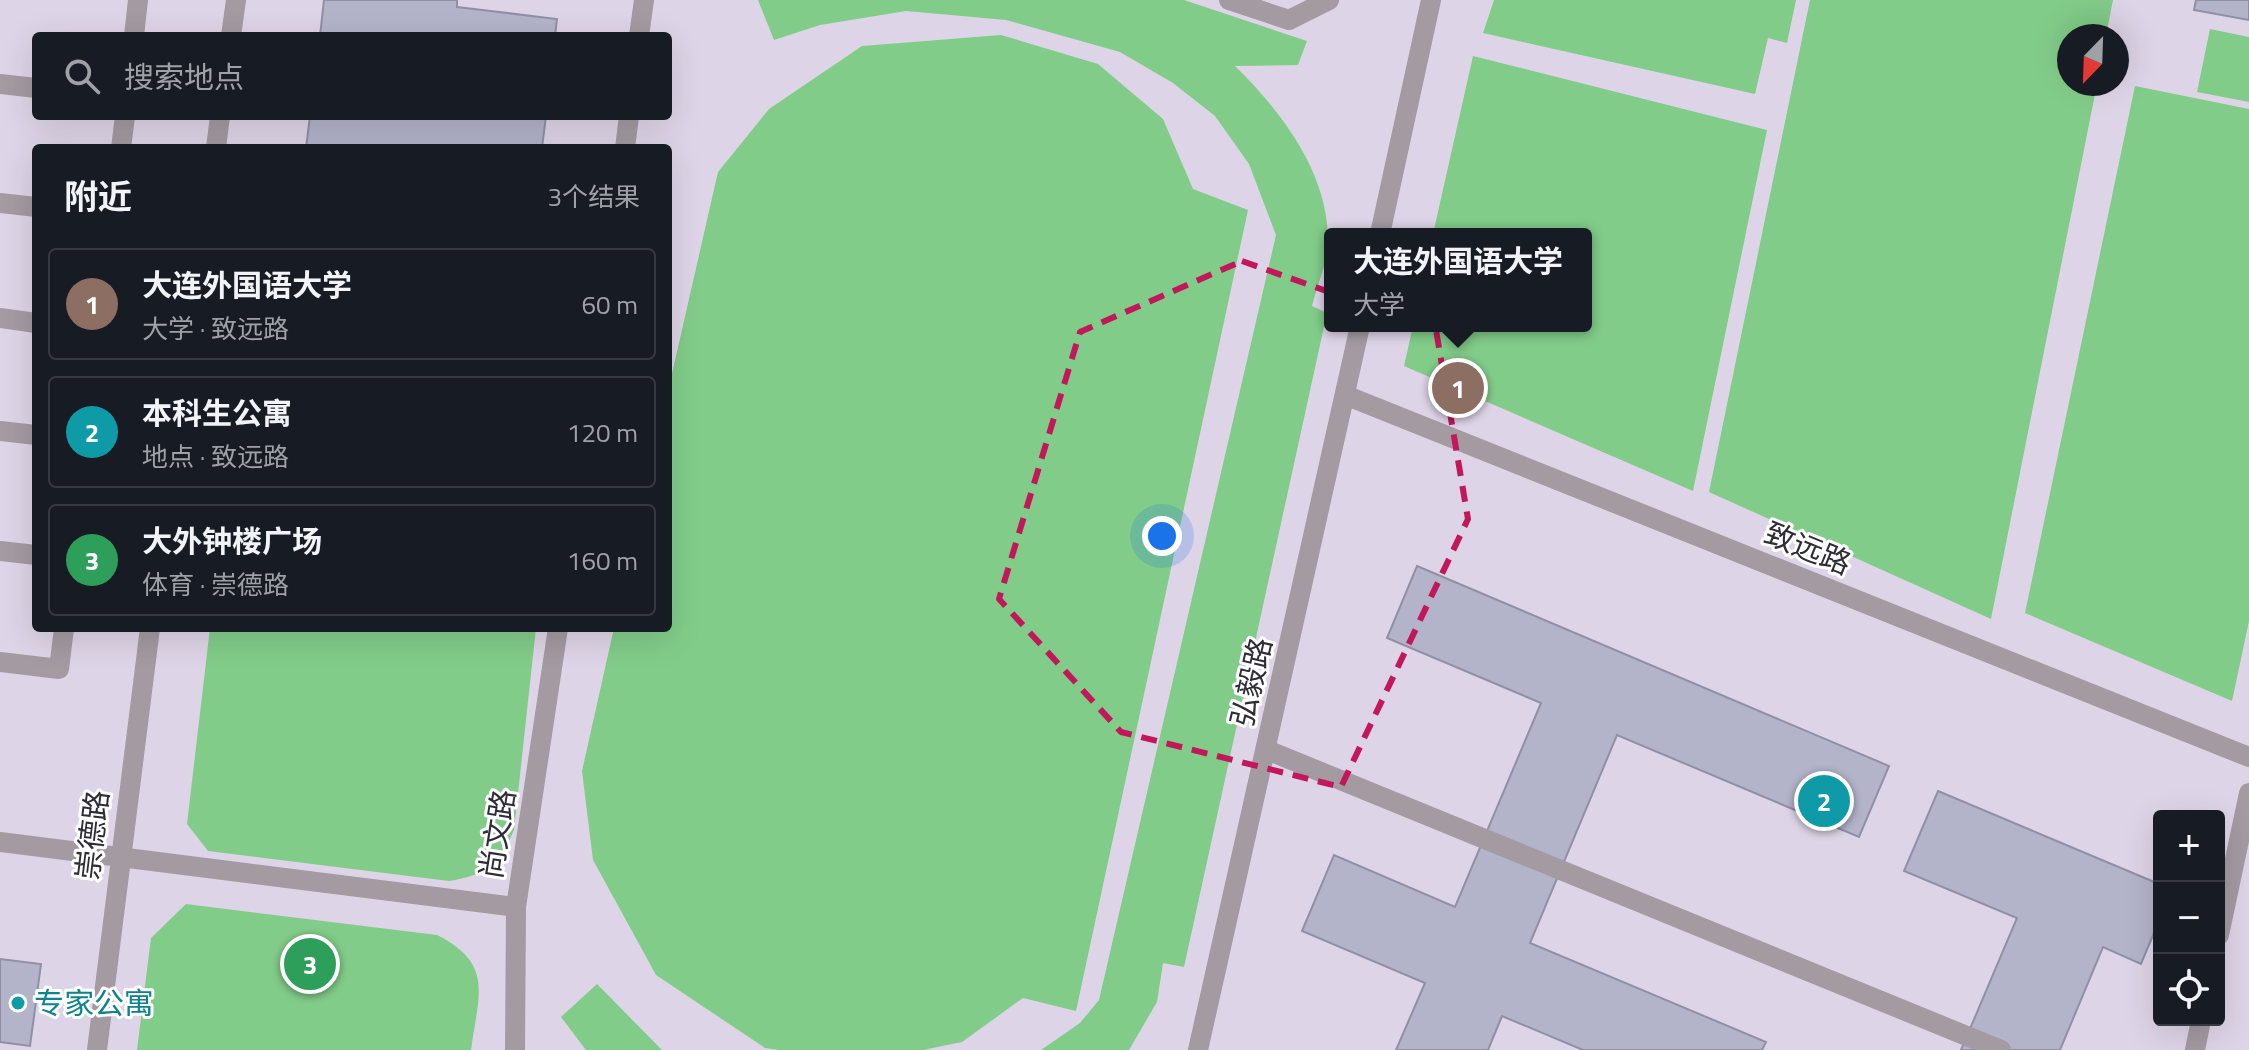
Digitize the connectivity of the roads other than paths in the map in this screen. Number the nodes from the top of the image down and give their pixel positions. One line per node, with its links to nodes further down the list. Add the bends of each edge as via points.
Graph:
1 (138, 0): 7 (street)
2 (236, 0): 8 (street)
3 (644, 0): 9 (street)
4 (1229, 0): 5 (street, via 1289,20)
5 (1329, 0)
6 (1431, 0): 20 (street)
7 (134, 32)
8 (232, 32)
9 (640, 32)
10 (0, 84): 11 (street)
11 (32, 88)
12 (124, 120): 15 (street)
13 (220, 120): 16 (street)
14 (628, 120): 17 (street)
15 (122, 144)
16 (216, 144)
17 (626, 144)
18 (0, 203): 19 (street)
19 (32, 207)
20 (1381, 228)
21 (0, 318): 22 (street)
22 (32, 322)
23 (1359, 332): 24 (street, 弘毅路)
24 (1345, 395): 33 (street, 弘毅路); 34 (street, 致远路)
25 (0, 431): 26 (street)
26 (32, 435)
27 (0, 551): 28 (street)
28 (32, 555)
29 (64, 632): 32 (street, via 59,669)
30 (149, 632): 37 (street, 崇德路)
31 (557, 632): 38 (street, 尚文路)
32 (0, 662)
33 (1267, 750): 43 (street, 弘毅路); 44 (street)
34 (2249, 757)
35 (2249, 793): 39 (street)
36 (0, 842): 37 (street)
37 (119, 856): 38 (street); 41 (street, 崇德路)
38 (516, 907): 42 (street, 尚文路)
39 (2225, 907)
40 (2200, 1026): 45 (street)
41 (97, 1050)
42 (515, 1050)
43 (1199, 1050)
44 (2001, 1050)
45 (2195, 1050)

